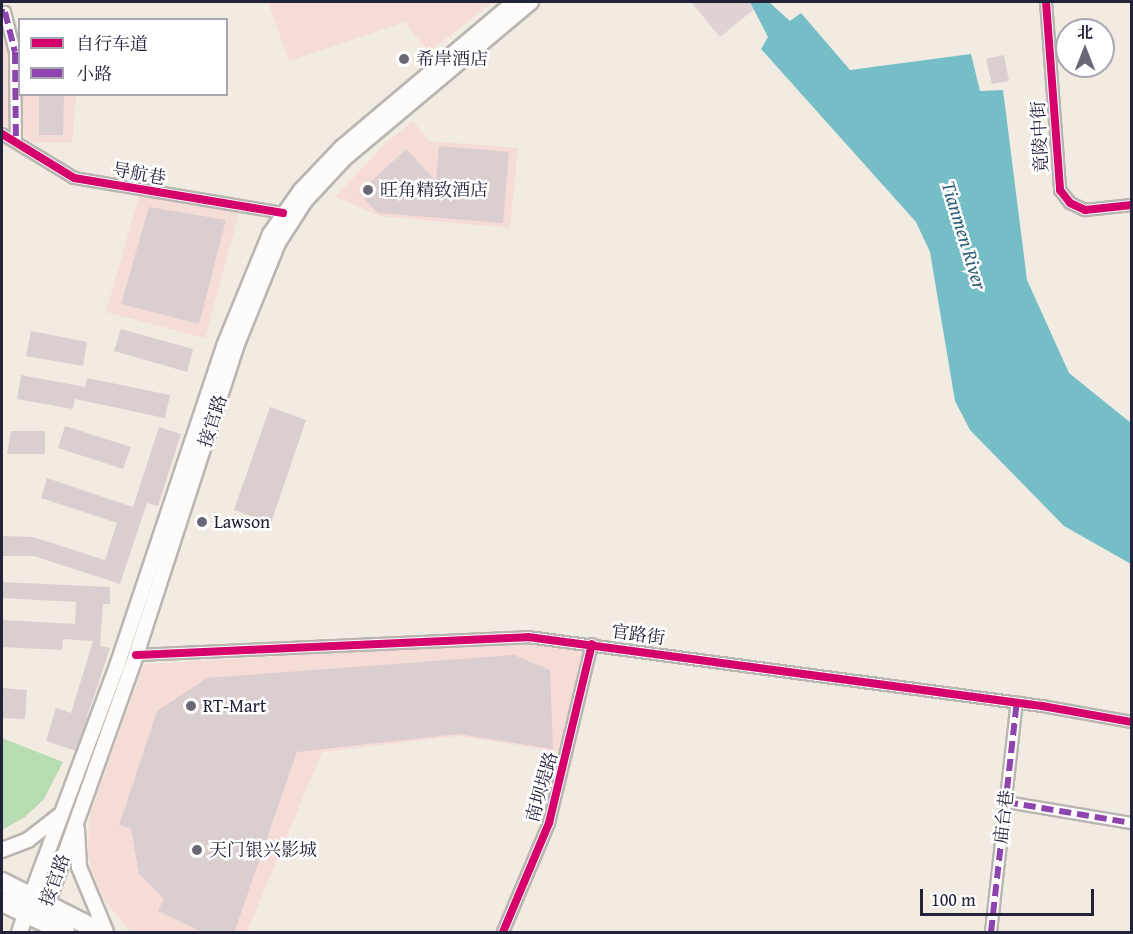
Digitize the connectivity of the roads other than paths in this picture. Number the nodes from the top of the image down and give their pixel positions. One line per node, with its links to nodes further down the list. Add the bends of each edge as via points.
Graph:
1 (514, 2): 8 (main road, 接官路, via 342,147)
2 (531, 2): 10 (main road, 接官路, via 344,159 287,227 237,344)
3 (1046, 2): 7 (street, 竟陵中街, via 1059,190 1070,203 1085,210)
4 (2, 12): 6 (street, via 15,52)
5 (2, 134): 6 (street, 导航巷)
6 (16, 141): 8 (street, 导航巷, via 52,169 74,178)
7 (1131, 205)
8 (283, 213): 14 (main road, 接官路, via 262,249 224,346)
9 (592, 644): 10 (street, 官路街, via 511,637); 11 (street, 官路街); 25 (street, 南坝堤路, via 549,823)
10 (136, 655): 15 (main road, 接官路)
11 (1017, 702): 12 (street, 官路街); 13 (street, 庙台巷)
12 (1131, 722)
13 (1006, 802): 16 (street); 26 (street, 庙台巷)
14 (63, 813): 17 (main road, via 28,840); 20 (main road, 接官路)
15 (78, 818): 20 (main road, 接官路); 24 (main road, via 79,867)
16 (1131, 823)
17 (2, 850)
18 (2, 882): 20 (highway)
19 (2, 902): 20 (highway)
20 (36, 913): 21 (main road, 接官路); 22 (highway); 23 (highway)
21 (19, 933)
22 (65, 933)
23 (101, 933)
24 (106, 933)
25 (503, 933)
26 (991, 933)

